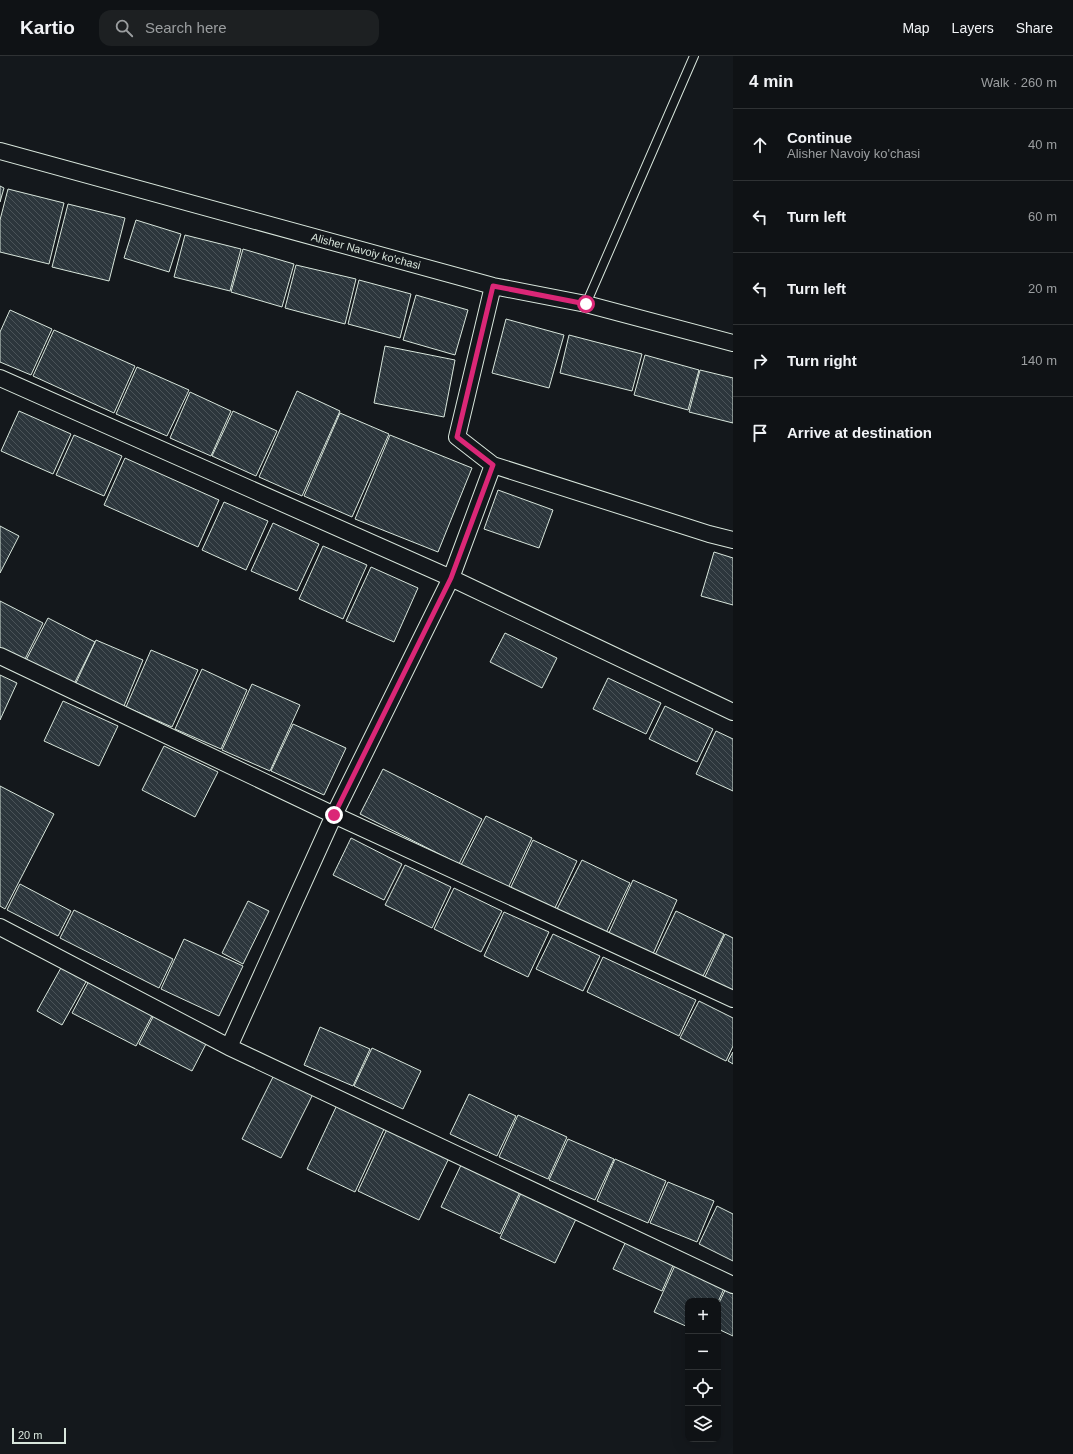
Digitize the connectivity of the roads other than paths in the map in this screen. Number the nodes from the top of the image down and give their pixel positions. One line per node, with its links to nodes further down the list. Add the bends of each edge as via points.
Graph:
1 (694, 56): 4 (lane)
2 (0, 151): 3 (street, Alisher Navoiy ko'chasi)
3 (493, 286): 4 (street, Alisher Navoiy ko'chasi); 7 (street, via 457,437)
4 (586, 304): 5 (street, Alisher Navoiy ko'chasi)
5 (733, 343)
6 (0, 378): 9 (street)
7 (493, 465): 8 (street); 9 (street)
8 (733, 540)
9 (451, 578): 11 (street); 12 (street)
10 (0, 656): 12 (street)
11 (733, 712)
12 (334, 815): 14 (street); 15 (street)
13 (0, 927): 15 (street)
14 (733, 999)
15 (229, 1047): 16 (street)
16 (733, 1285)

